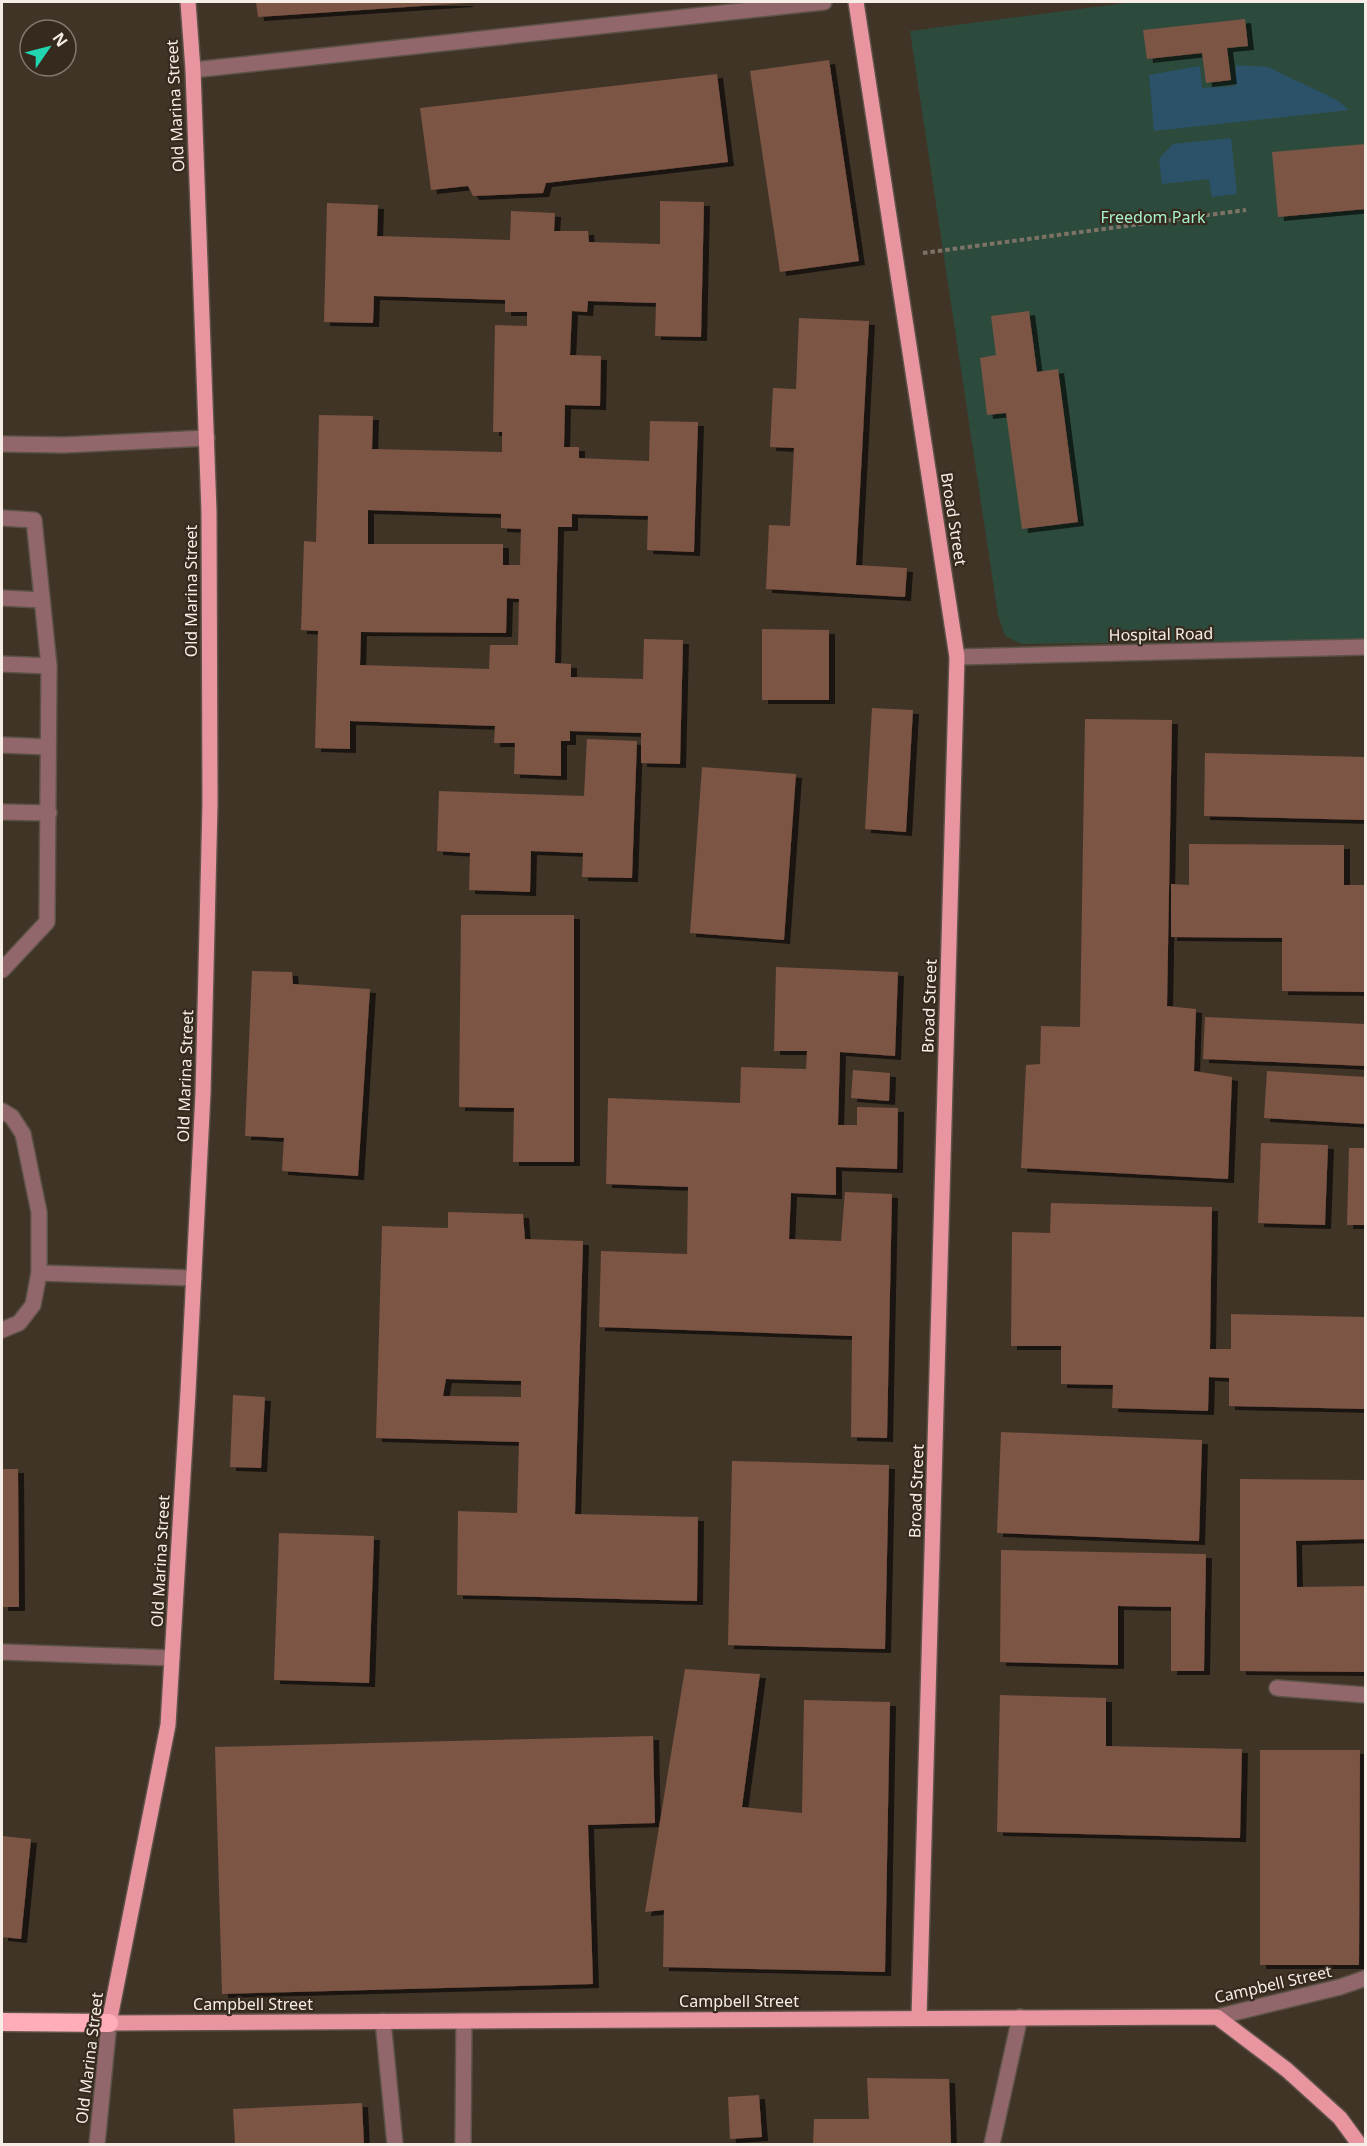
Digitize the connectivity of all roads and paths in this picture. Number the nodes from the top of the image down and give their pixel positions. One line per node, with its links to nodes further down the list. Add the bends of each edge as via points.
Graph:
1 (188, 2): 4 (main road, Old Marina Street)
2 (824, 2): 4 (street)
3 (856, 2): 6 (main road, Broad Street)
4 (193, 70): 7 (main road, Old Marina Street)
5 (1246, 210): 6 (path)
6 (895, 257): 13 (main road, Broad Street)
7 (207, 438): 8 (street); 23 (main road, Old Marina Street, via 210,804)
8 (2, 444)
9 (2, 518): 11 (street, via 34,520)
10 (2, 598): 11 (street)
11 (42, 600): 15 (street)
12 (1365, 647): 13 (street, Hospital Road)
13 (957, 657): 32 (main road, Broad Street)
14 (2, 664): 15 (street)
15 (49, 666): 17 (street)
16 (2, 746): 17 (street)
17 (48, 747): 19 (street)
18 (2, 812): 19 (street)
19 (49, 813): 20 (street, via 47,922)
20 (2, 970)
21 (2, 1111): 22 (street, via 12,1117 23,1134 39,1212)
22 (39, 1273): 23 (street); 24 (street, via 33,1305 20,1323)
23 (194, 1278): 26 (main road, Old Marina Street)
24 (2, 1330)
25 (2, 1652): 26 (street)
26 (172, 1658): 36 (main road, Old Marina Street, via 168,1725)
27 (1277, 1688): 28 (street)
28 (1365, 1695)
29 (1365, 1978): 31 (street, Campbell Street)
30 (1020, 2017): 31 (main road, Campbell Street); 32 (main road, Campbell Street); 40 (street)
31 (1217, 2017): 41 (main road, via 1317,2097 1340,2118)
32 (919, 2018): 34 (main road, Campbell Street)
33 (383, 2021): 34 (main road, Campbell Street); 36 (main road, Campbell Street); 38 (street)
34 (464, 2021): 39 (street)
35 (2, 2022): 36 (highway)
36 (109, 2023): 37 (street, Old Marina Street)
37 (97, 2145)
38 (395, 2145)
39 (463, 2145)
40 (992, 2145)
41 (1359, 2145)

